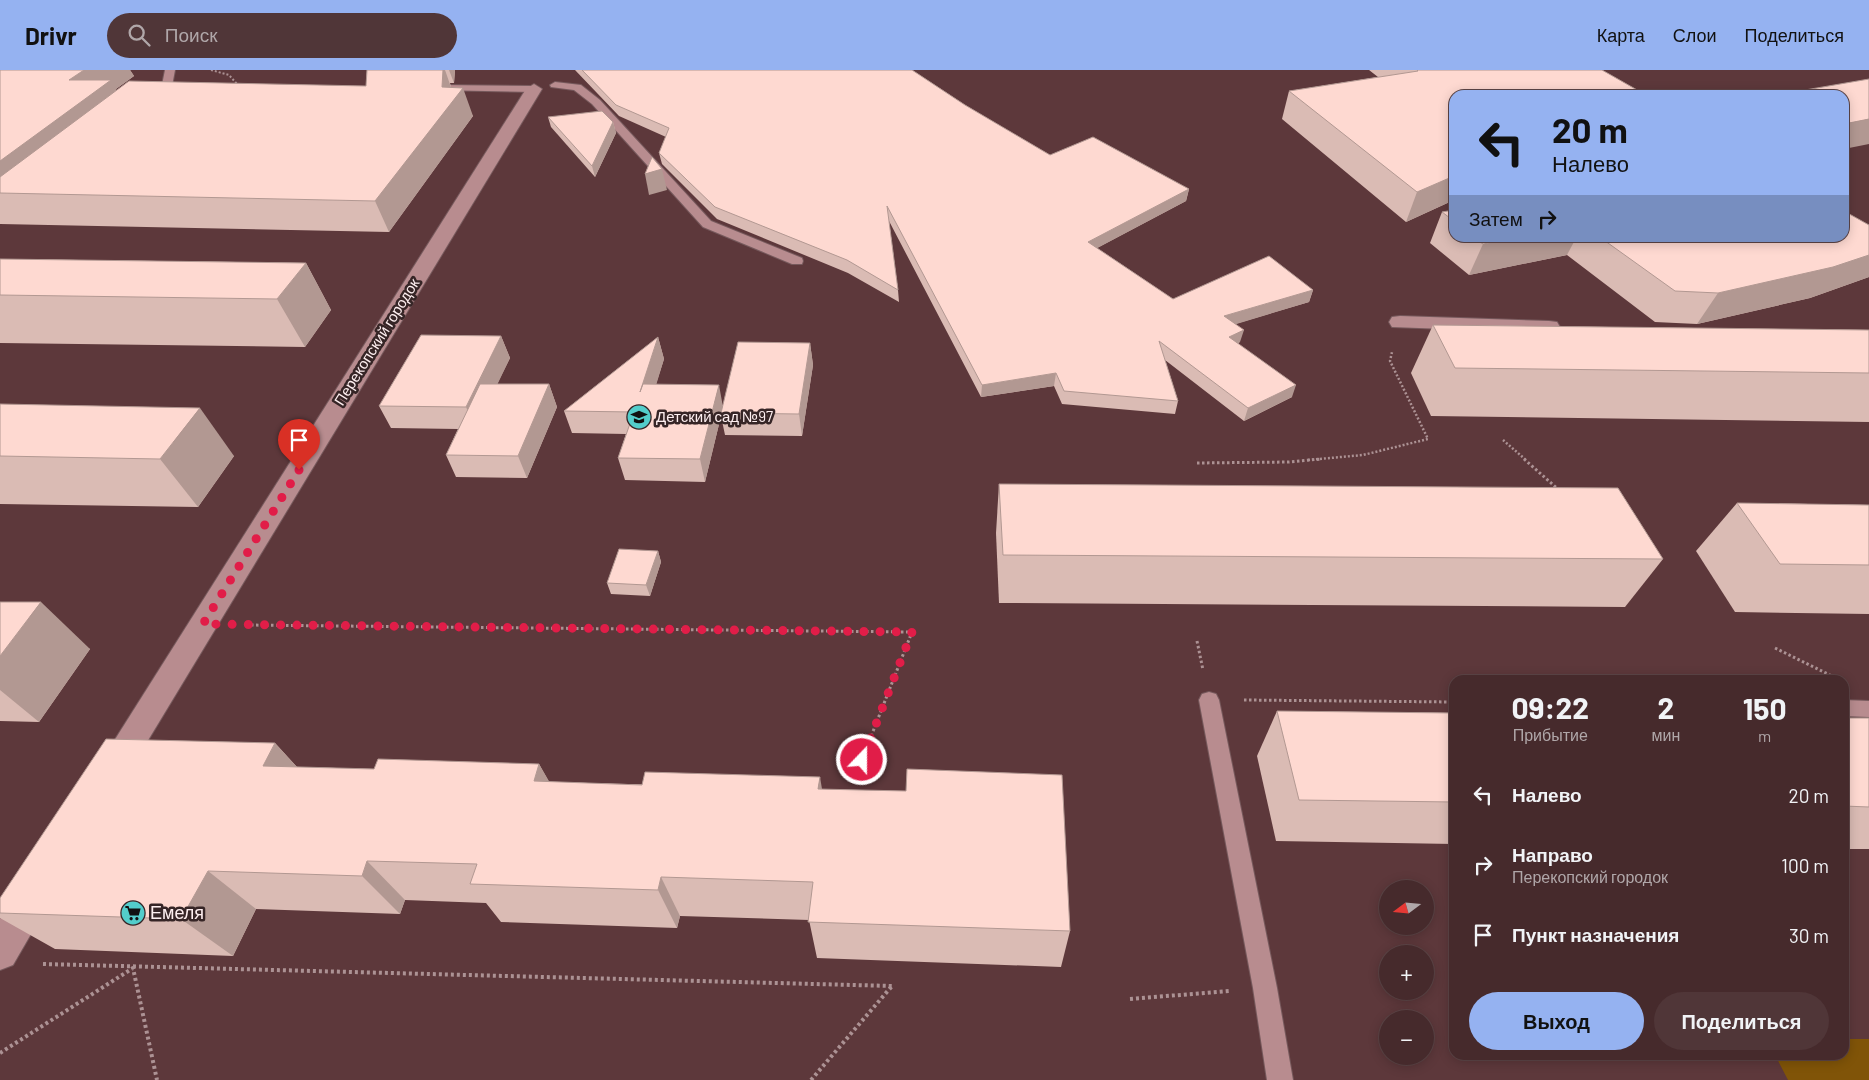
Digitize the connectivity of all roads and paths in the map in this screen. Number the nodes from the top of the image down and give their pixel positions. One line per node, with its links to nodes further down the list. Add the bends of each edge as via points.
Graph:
1 (170, 70): 6 (lane, via 172,86)
2 (211, 70): 3 (path, via 229,75)
3 (239, 87)
4 (544, 87): 5 (lane); 7 (lane, via 578,87 596,102 707,224); 13 (street, Перекопский городок)
5 (426, 88)
6 (144, 104)
7 (797, 261)
8 (1400, 322): 9 (street); 11 (path, via 1390,361 1428,439 1363,455 1288,462)
9 (1569, 328)
10 (1503, 440): 12 (path)
11 (1197, 462)
12 (1560, 491)
13 (203, 624): 22 (path, via 912,632); 23 (street, Перекопский городок)
14 (1197, 641): 16 (path)
15 (1775, 648): 17 (path)
16 (1201, 660)
17 (1831, 675)
18 (1209, 700): 19 (path); 28 (lane)
19 (1449, 702)
20 (1849, 708): 21 (lane)
21 (1869, 709)
22 (862, 760)
23 (96, 797)
24 (51, 870): 25 (street)
25 (0, 952)
26 (38, 964): 27 (path)
27 (132, 968): 30 (path); 31 (path); 32 (path, via 892,986)
28 (1265, 988): 29 (path); 33 (lane)
29 (1130, 999)
30 (0, 1053)
31 (157, 1080)
32 (811, 1080)
33 (1280, 1080)

